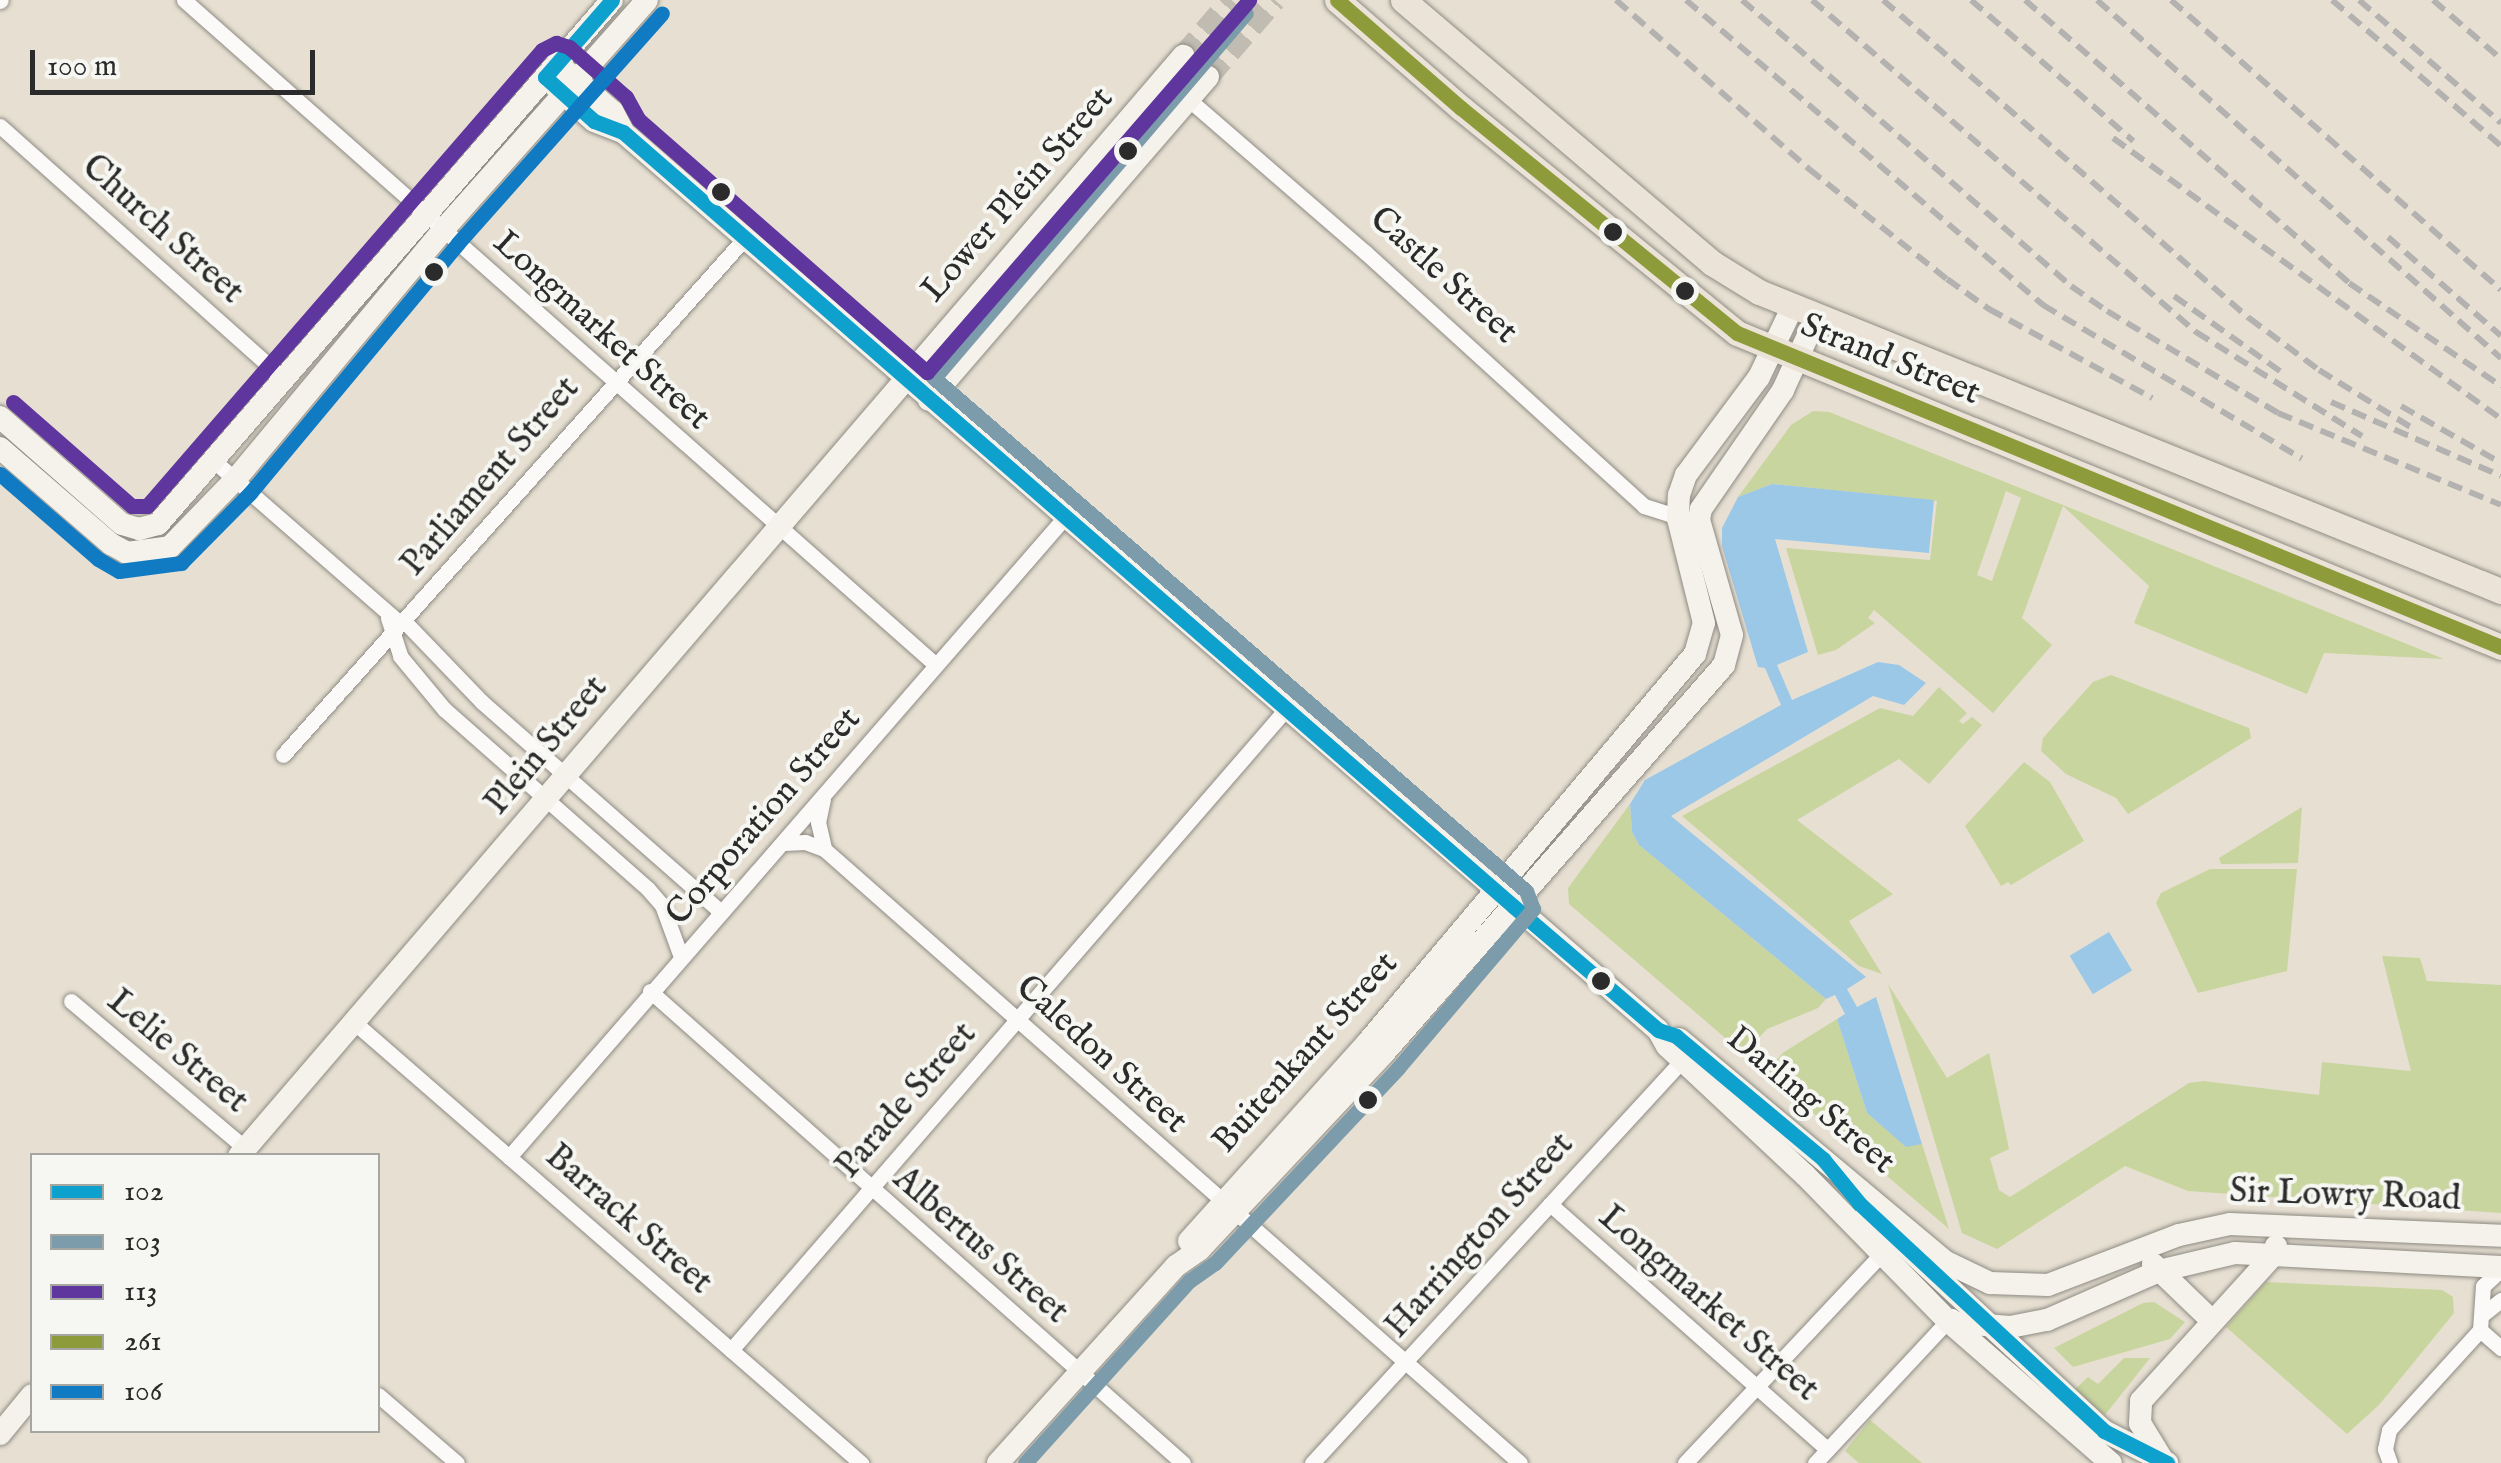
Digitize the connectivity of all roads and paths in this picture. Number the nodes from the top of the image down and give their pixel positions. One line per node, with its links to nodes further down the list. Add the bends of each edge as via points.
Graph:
1 (184, 0): 13 (street, Longmarket Street)
2 (612, 0): 7 (main road)
3 (647, 0): 10 (main road)
4 (1337, 0): 17 (main road, Strand Street, via 1686,294 1736,333)
5 (1403, 0): 16 (main road, Strand Street, via 1712,263)
6 (1183, 56): 9 (main road, Lower Plein Street)
7 (551, 70): 10 (main road, Darling Street); 13 (main road)
8 (1208, 77): 11 (main road, Lower Plein Street)
9 (1164, 78): 11 (street, Castle Street); 20 (main road, Lower Plein Street)
10 (572, 88): 14 (main road); 15 (main road, Darling Street, via 602,126 623,132)
11 (1188, 100): 22 (main road, Lower Plein Street); 28 (street, Castle Street, via 1644,506)
12 (0, 126): 19 (street, Church Street)
13 (424, 214): 14 (street, Longmarket Street); 19 (main road)
14 (443, 230): 21 (street, Longmarket Street); 26 (main road)
15 (744, 238): 20 (main road, Darling Street); 21 (street, Parliament Street)
16 (1804, 313): 17 (main road); 18 (main road); 30 (main road, Strand Street)
17 (1772, 350): 18 (main road, Strand Street); 28 (main road, via 1686,475)
18 (1798, 361): 28 (main road); 33 (main road, Strand Street)
19 (284, 379): 25 (main road)
20 (906, 380): 22 (main road, Darling Street); 29 (main road, Plein Street)
21 (612, 383): 29 (street, Longmarket Street); 31 (street, Parliament Street)
22 (929, 400): 27 (main road, Darling Street)
23 (0, 417): 25 (main road, via 108,514 139,528 158,524)
24 (0, 448): 26 (main road, via 127,552 170,547)
25 (214, 462): 26 (street)
26 (235, 480): 31 (street)
27 (1064, 518): 34 (street, Corporation Street); 35 (main road, Darling Street)
28 (1689, 520): 42 (main road, via 1702,644); 43 (main road, via 1730,622 1729,658)
29 (779, 528): 34 (street, Longmarket Street); 37 (main road, Plein Street)
30 (2501, 591)
31 (396, 620): 32 (street); 37 (street)
32 (390, 636): 36 (street); 39 (street, via 444,709)
33 (2501, 646)
34 (936, 665): 38 (street, Corporation Street)
35 (1286, 709): 42 (main road, Darling Street); 48 (street, Parade Street)
36 (284, 755)
37 (567, 777): 39 (main road, Plein Street); 44 (street)
38 (825, 795): 40 (street, Corporation Street); 41 (street, via 818,822)
39 (548, 800): 45 (street, via 648,888 662,905); 49 (main road, Plein Street)
40 (784, 843): 41 (street); 44 (street, Corporation Street)
41 (824, 848): 48 (street, Caledon Street)
42 (1496, 890): 43 (main road, Darling Street); 56 (main road, Buitenkant Street)
43 (1514, 906): 50 (main road, Darling Street); 56 (main road, Buitenkant Street)
44 (720, 912): 45 (street, Corporation Street)
45 (681, 957): 46 (street, Corporation Street)
46 (650, 992): 52 (street, Corporation Street); 54 (street, Albertus Street)
47 (71, 1001): 51 (street, Lelie Street)
48 (1017, 1020): 54 (street, Parade Street); 56 (street, Caledon Street)
49 (355, 1023): 51 (main road, Plein Street); 52 (street, Barrack Street)
50 (1687, 1055): 53 (main road, Darling Street); 55 (street, Harrington Street); 62 (main road, Darling Street)
51 (242, 1152)
52 (509, 1157): 71 (street, Barrack Street)
53 (1823, 1159): 58 (main road, Darling Street); 66 (main road)
54 (870, 1190): 71 (street, Parade Street); 73 (street, Albertus Street)
55 (1550, 1204): 72 (street, Harrington Street); 74 (street, Longmarket Street)
56 (1226, 1208): 72 (street, Caledon Street); 73 (main road, Buitenkant Street)
57 (2278, 1224): 59 (main road, Sir Lowry Road); 60 (main road, Sir Lowry Road, via 2230,1224); 61 (main road)
58 (1914, 1232): 60 (main road, Sir Lowry Road, via 1968,1276 2015,1288 2048,1285)
59 (2501, 1236)
60 (2143, 1248): 64 (main road)
61 (2275, 1253): 63 (main road, Sir Lowry Road); 64 (main road, Sir Lowry Road, via 2234,1253); 67 (main road)
62 (1881, 1254): 66 (main road, Darling Street); 74 (street)
63 (2501, 1268): 68 (street, via 2483,1286)
64 (2159, 1271): 67 (main road); 69 (main road, Sir Lowry Road, via 2047,1320)
65 (2501, 1300): 68 (street)
66 (1955, 1312): 69 (main road); 78 (street); 88 (main road)
67 (2212, 1322): 79 (main road, via 2141,1401 2140,1423)
68 (2481, 1322): 70 (street); 89 (street, via 2396,1420 2386,1439)
69 (1991, 1327): 79 (main road, via 2104,1431)
70 (2501, 1348)
71 (731, 1350): 81 (street, Barrack Street)
72 (1406, 1363): 84 (street, Harrington Street); 85 (street, Caledon Street)
73 (1080, 1373): 82 (main road, Buitenkant Street); 83 (street, Albertus Street)
74 (1757, 1387): 78 (street, Longmarket Street); 86 (street)
75 (30, 1397): 77 (main road)
76 (380, 1397): 80 (street)
77 (0, 1434)
78 (1827, 1448): 87 (street)
79 (2164, 1461)
80 (458, 1463)
81 (861, 1463)
82 (998, 1463)
83 (1183, 1463)
84 (1312, 1463)
85 (1520, 1463)
86 (1684, 1463)
87 (1815, 1463)
88 (2111, 1463)
89 (2390, 1463)

